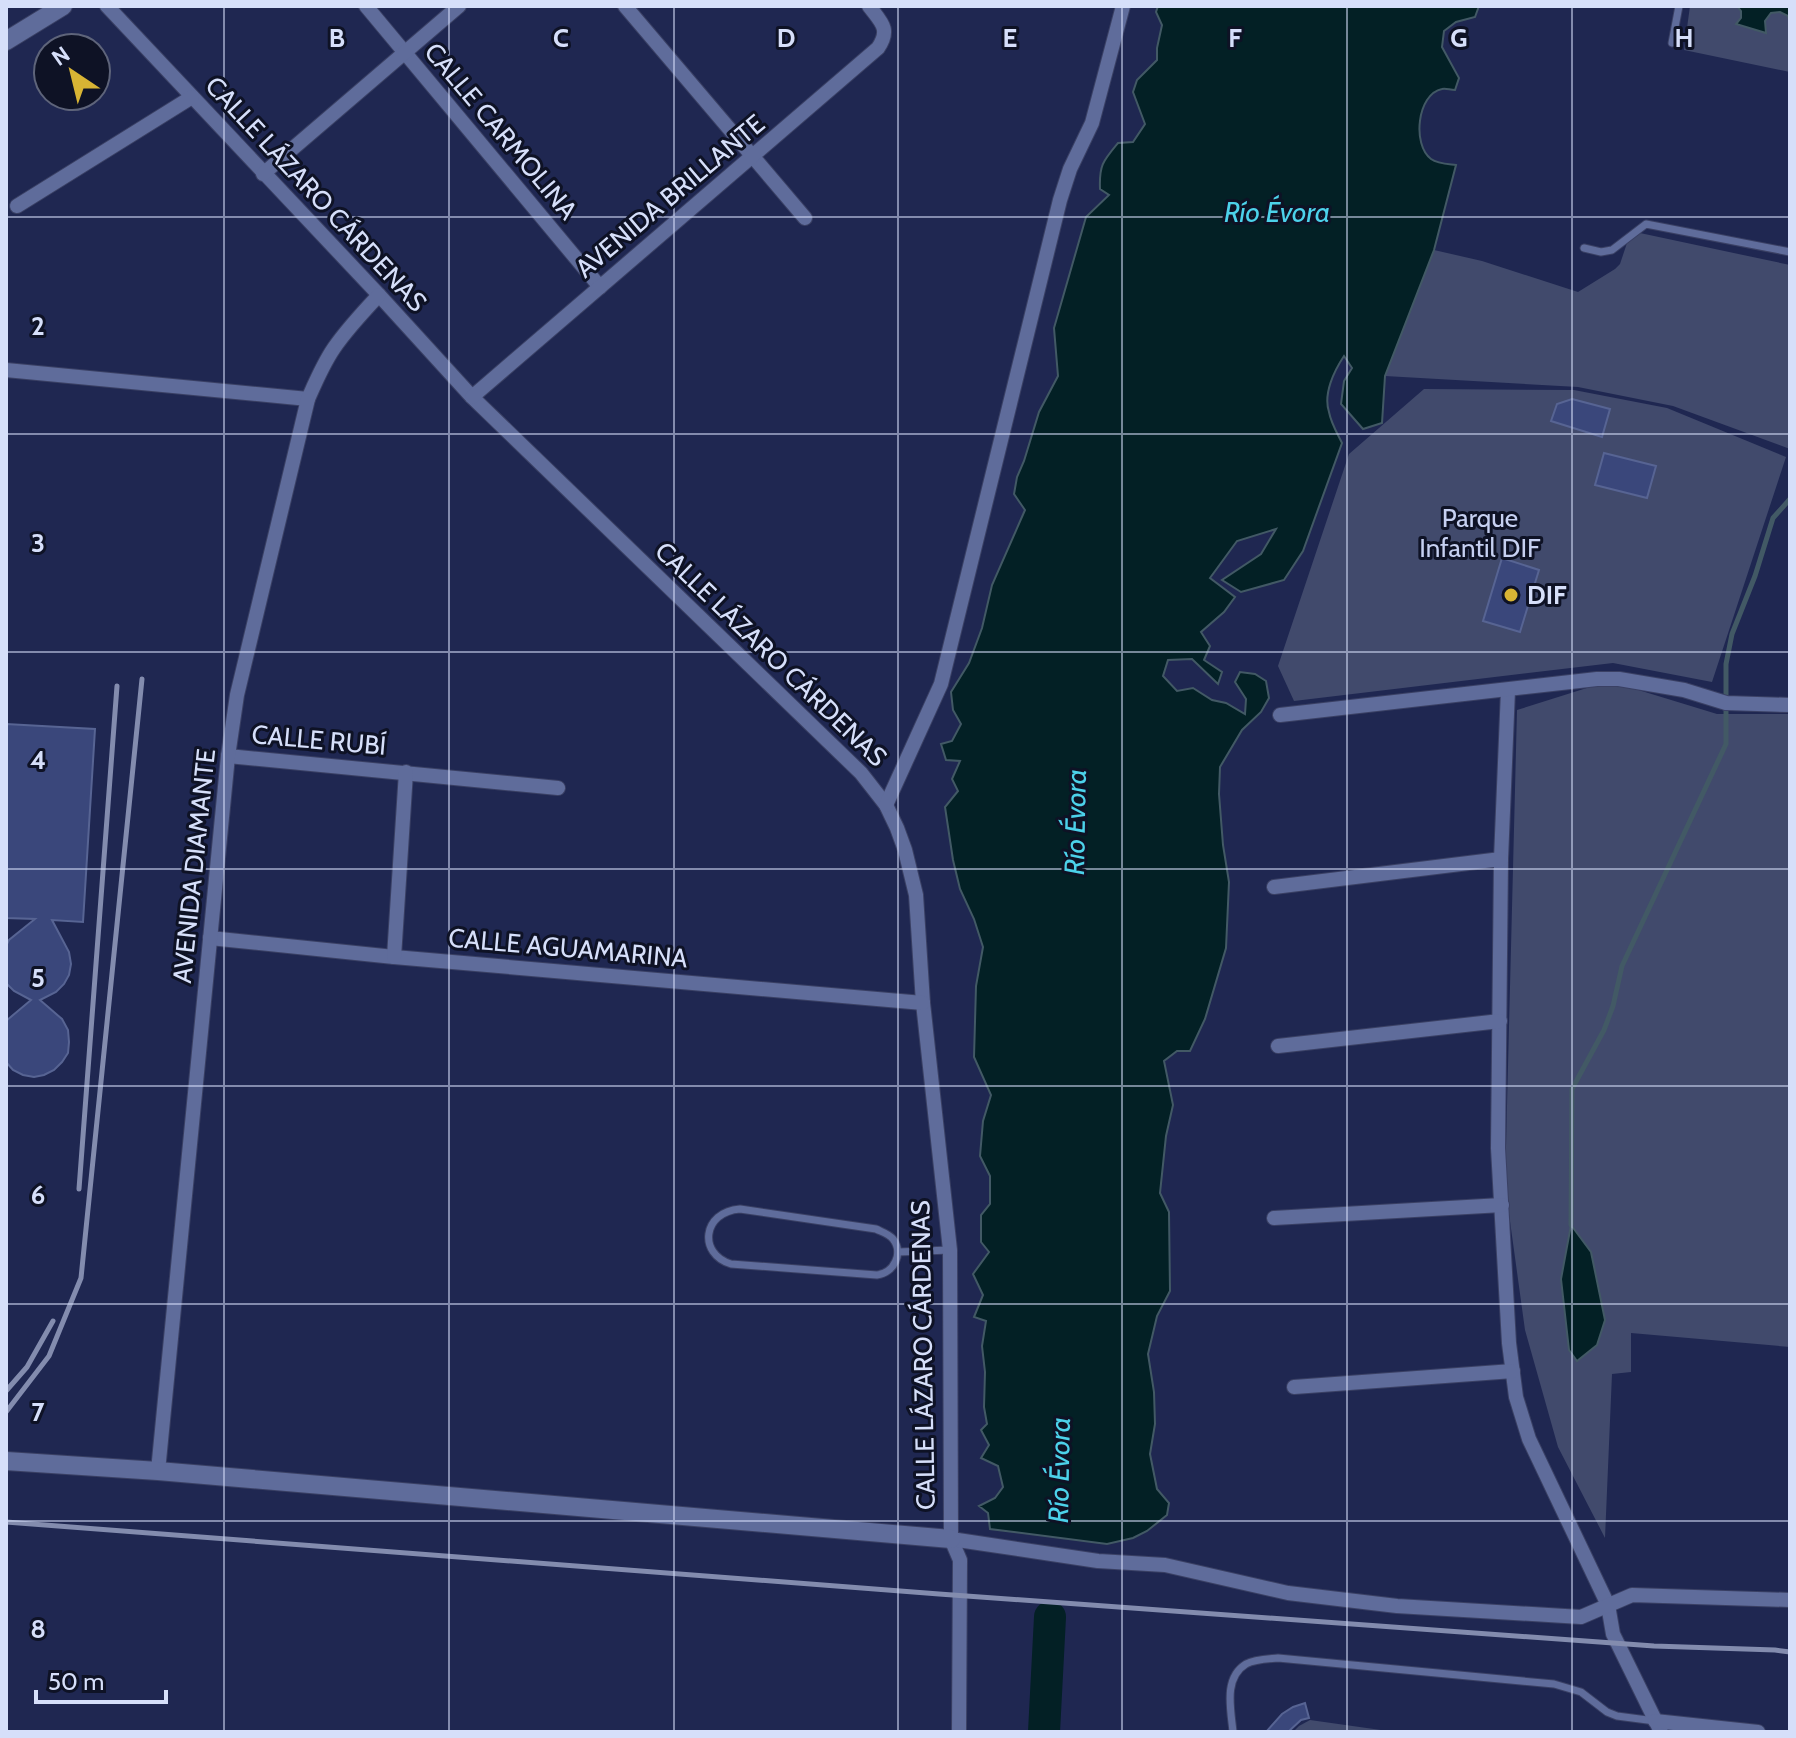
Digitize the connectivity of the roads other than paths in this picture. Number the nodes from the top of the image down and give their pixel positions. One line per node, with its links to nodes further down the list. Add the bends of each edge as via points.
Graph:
1 (63, 6): 9 (street)
2 (107, 6): 12 (street, CALLE LÁZARO CÁRDENAS)
3 (366, 6): 11 (street, CALLE CARMOLINA)
4 (459, 6): 11 (street)
5 (625, 6): 13 (street)
6 (869, 6): 13 (street, AVENIDA BRILLANTE, via 885,31 878,48)
7 (1123, 6): 30 (street, via 1092,123 1060,200 941,684)
8 (1679, 6): 10 (lane)
9 (6, 41)
10 (1672, 43)
11 (405, 53): 14 (street); 19 (street, CALLE CARMOLINA)
12 (192, 97): 14 (street, CALLE LÁZARO CÁRDENAS); 15 (street)
13 (753, 157): 16 (street); 19 (street, AVENIDA BRILLANTE)
14 (263, 174): 20 (street, CALLE LÁZARO CÁRDENAS)
15 (17, 206)
16 (805, 218)
17 (1584, 248): 18 (lane, via 1612,250 1646,224)
18 (1790, 252)
19 (600, 287): 22 (street, AVENIDA BRILLANTE)
20 (379, 295): 22 (street, CALLE LÁZARO CÁRDENAS); 23 (street, AVENIDA DIAMANTE, via 334,348)
21 (6, 370): 23 (street)
22 (472, 397): 30 (street, CALLE LÁZARO CÁRDENAS, via 861,773)
23 (308, 399): 27 (street, AVENIDA DIAMANTE, via 237,695)
24 (1508, 690): 25 (street, via 1619,679 1726,703); 26 (street); 31 (street)
25 (1790, 705)
26 (1280, 715)
27 (228, 756): 28 (street, CALLE RUBÍ); 33 (street, AVENIDA DIAMANTE)
28 (406, 772): 29 (street, CALLE RUBÍ); 34 (street)
29 (558, 788)
30 (886, 805): 35 (street, CALLE LÁZARO CÁRDENAS, via 916,895)
31 (1501, 859): 32 (street); 36 (street)
32 (1274, 887)
33 (210, 938): 34 (street, CALLE AGUAMARINA); 45 (street, AVENIDA DIAMANTE)
34 (394, 957): 35 (street, CALLE AGUAMARINA)
35 (923, 1003): 40 (street, CALLE LÁZARO CÁRDENAS)
36 (1500, 1021): 37 (street); 38 (street)
37 (1278, 1046)
38 (1502, 1205): 39 (street); 42 (street)
39 (1274, 1218)
40 (950, 1250): 41 (lane); 46 (street, CALLE LÁZARO CÁRDENAS)
41 (898, 1252): 41 (lane, via 891,1236 876,1229 740,1209 719,1215 709,1232 716,1255 731,1264 877,1275 891,1271)
42 (1513, 1371): 43 (street); 48 (street, via 1529,1439)
43 (1294, 1387)
44 (6, 1461): 45 (street)
45 (158, 1471): 46 (street)
46 (951, 1539): 48 (street, via 1098,1561 1165,1565 1288,1593 1397,1606 1581,1617); 50 (street, CALLE LÁZARO CÁRDENAS, via 960,1560)
47 (1790, 1600): 48 (street, via 1632,1595)
48 (1608, 1605): 49 (street, via 1613,1634)
49 (1658, 1727): 51 (lane, via 1607,1712 1581,1692 1554,1684 1278,1658 1246,1664 1236,1673 1230,1695); 52 (street)
50 (959, 1732)
51 (1233, 1732)
52 (1758, 1732)

